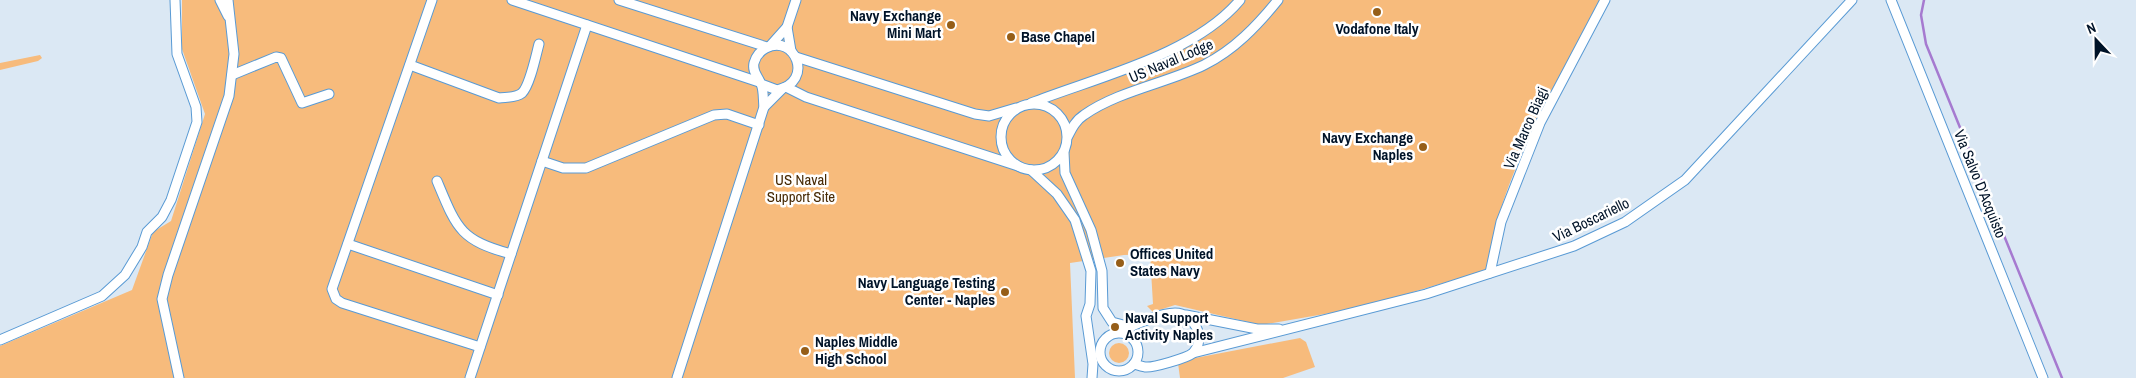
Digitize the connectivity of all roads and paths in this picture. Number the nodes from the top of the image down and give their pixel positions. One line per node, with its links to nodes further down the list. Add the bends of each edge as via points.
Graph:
1 (175, 0): 45 (street, via 177,54 198,115 171,200 115,286 93,301)
2 (220, 0): 15 (street)
3 (228, 0): 15 (street)
4 (426, 0): 14 (street)
5 (432, 0): 14 (street)
6 (512, 0): 16 (street)
7 (619, 0): 19 (street)
8 (796, 0): 17 (street)
9 (1240, 0): 26 (street, via 1216,24 1190,40 1130,67)
10 (1278, 0): 30 (street, US Naval Lodge, via 1258,25 1226,52 1203,65 1083,115)
11 (1605, 0): 38 (street, Via Marco Biagi, via 1540,123 1501,222)
12 (1852, 0): 38 (street, Via Boscariello, via 1685,180 1625,222 1574,246)
13 (1891, 0): 57 (street, Via Salvo D'Acquisto)
14 (428, 14): 21 (street)
15 (230, 20): 22 (street, via 234,54)
16 (588, 25): 23 (street); 32 (street)
17 (787, 27): 19 (street); 20 (street)
18 (539, 44): 21 (street, via 527,83 522,92 512,97 499,98)
19 (768, 46): 20 (street, via 781,46); 23 (street, via 754,62 755,76)
20 (793, 54): 24 (street, via 798,71 792,83); 28 (street, via 975,114 989,116)
21 (410, 65): 36 (street)
22 (232, 75): 25 (street, via 276,57 281,58 302,103); 52 (street, via 229,96 162,299)
23 (760, 83): 24 (street, via 772,89); 27 (street)
24 (784, 88): 27 (street); 33 (street)
25 (329, 94)
26 (1031, 103): 28 (street); 30 (street, via 1042,104 1060,116)
27 (764, 108): 29 (street)
28 (1016, 108): 33 (street, via 1003,123 1000,138 1004,152)
29 (758, 125): 32 (street, via 727,114 714,114 586,168 563,168); 54 (street)
30 (1068, 136): 31 (street)
31 (1064, 152): 34 (street, via 1050,166); 41 (street, via 1065,173 1091,230 1102,271 1103,308 1112,322)
32 (542, 161): 37 (street)
33 (1018, 166): 34 (street)
34 (1031, 170): 44 (street, via 1057,194 1075,220 1090,271 1090,304 1086,316)
35 (437, 181): 37 (street, via 450,213 464,234 484,246)
36 (348, 244): 39 (street); 47 (street, via 332,289 336,299)
37 (511, 254): 39 (street)
38 (1490, 273): 42 (street, Via Boscariello, via 1426,294)
39 (498, 295): 47 (street)
40 (1184, 314): 41 (street, Via Boscariello, via 1168,314); 42 (street, Via Boscariello, via 1257,328); 48 (street, via 1194,322 1199,333)
41 (1131, 326): 43 (street, Via Boscariello)
42 (1294, 329): 48 (street, Via Boscariello)
43 (1116, 333): 46 (street); 50 (street, via 1128,335 1136,344 1138,356)
44 (1090, 338): 46 (street); 55 (street)
45 (0, 340)
46 (1102, 344): 49 (street, via 1099,352)
47 (480, 347): 53 (street)
48 (1193, 353): 50 (street, Via Boscariello, via 1146,367)
49 (1104, 364): 51 (street); 55 (street)
50 (1134, 364): 51 (street, via 1127,370)
51 (1116, 371): 56 (street)
52 (180, 378)
53 (470, 378)
54 (677, 378)
55 (1093, 378)
56 (1108, 378)
57 (2043, 378)

